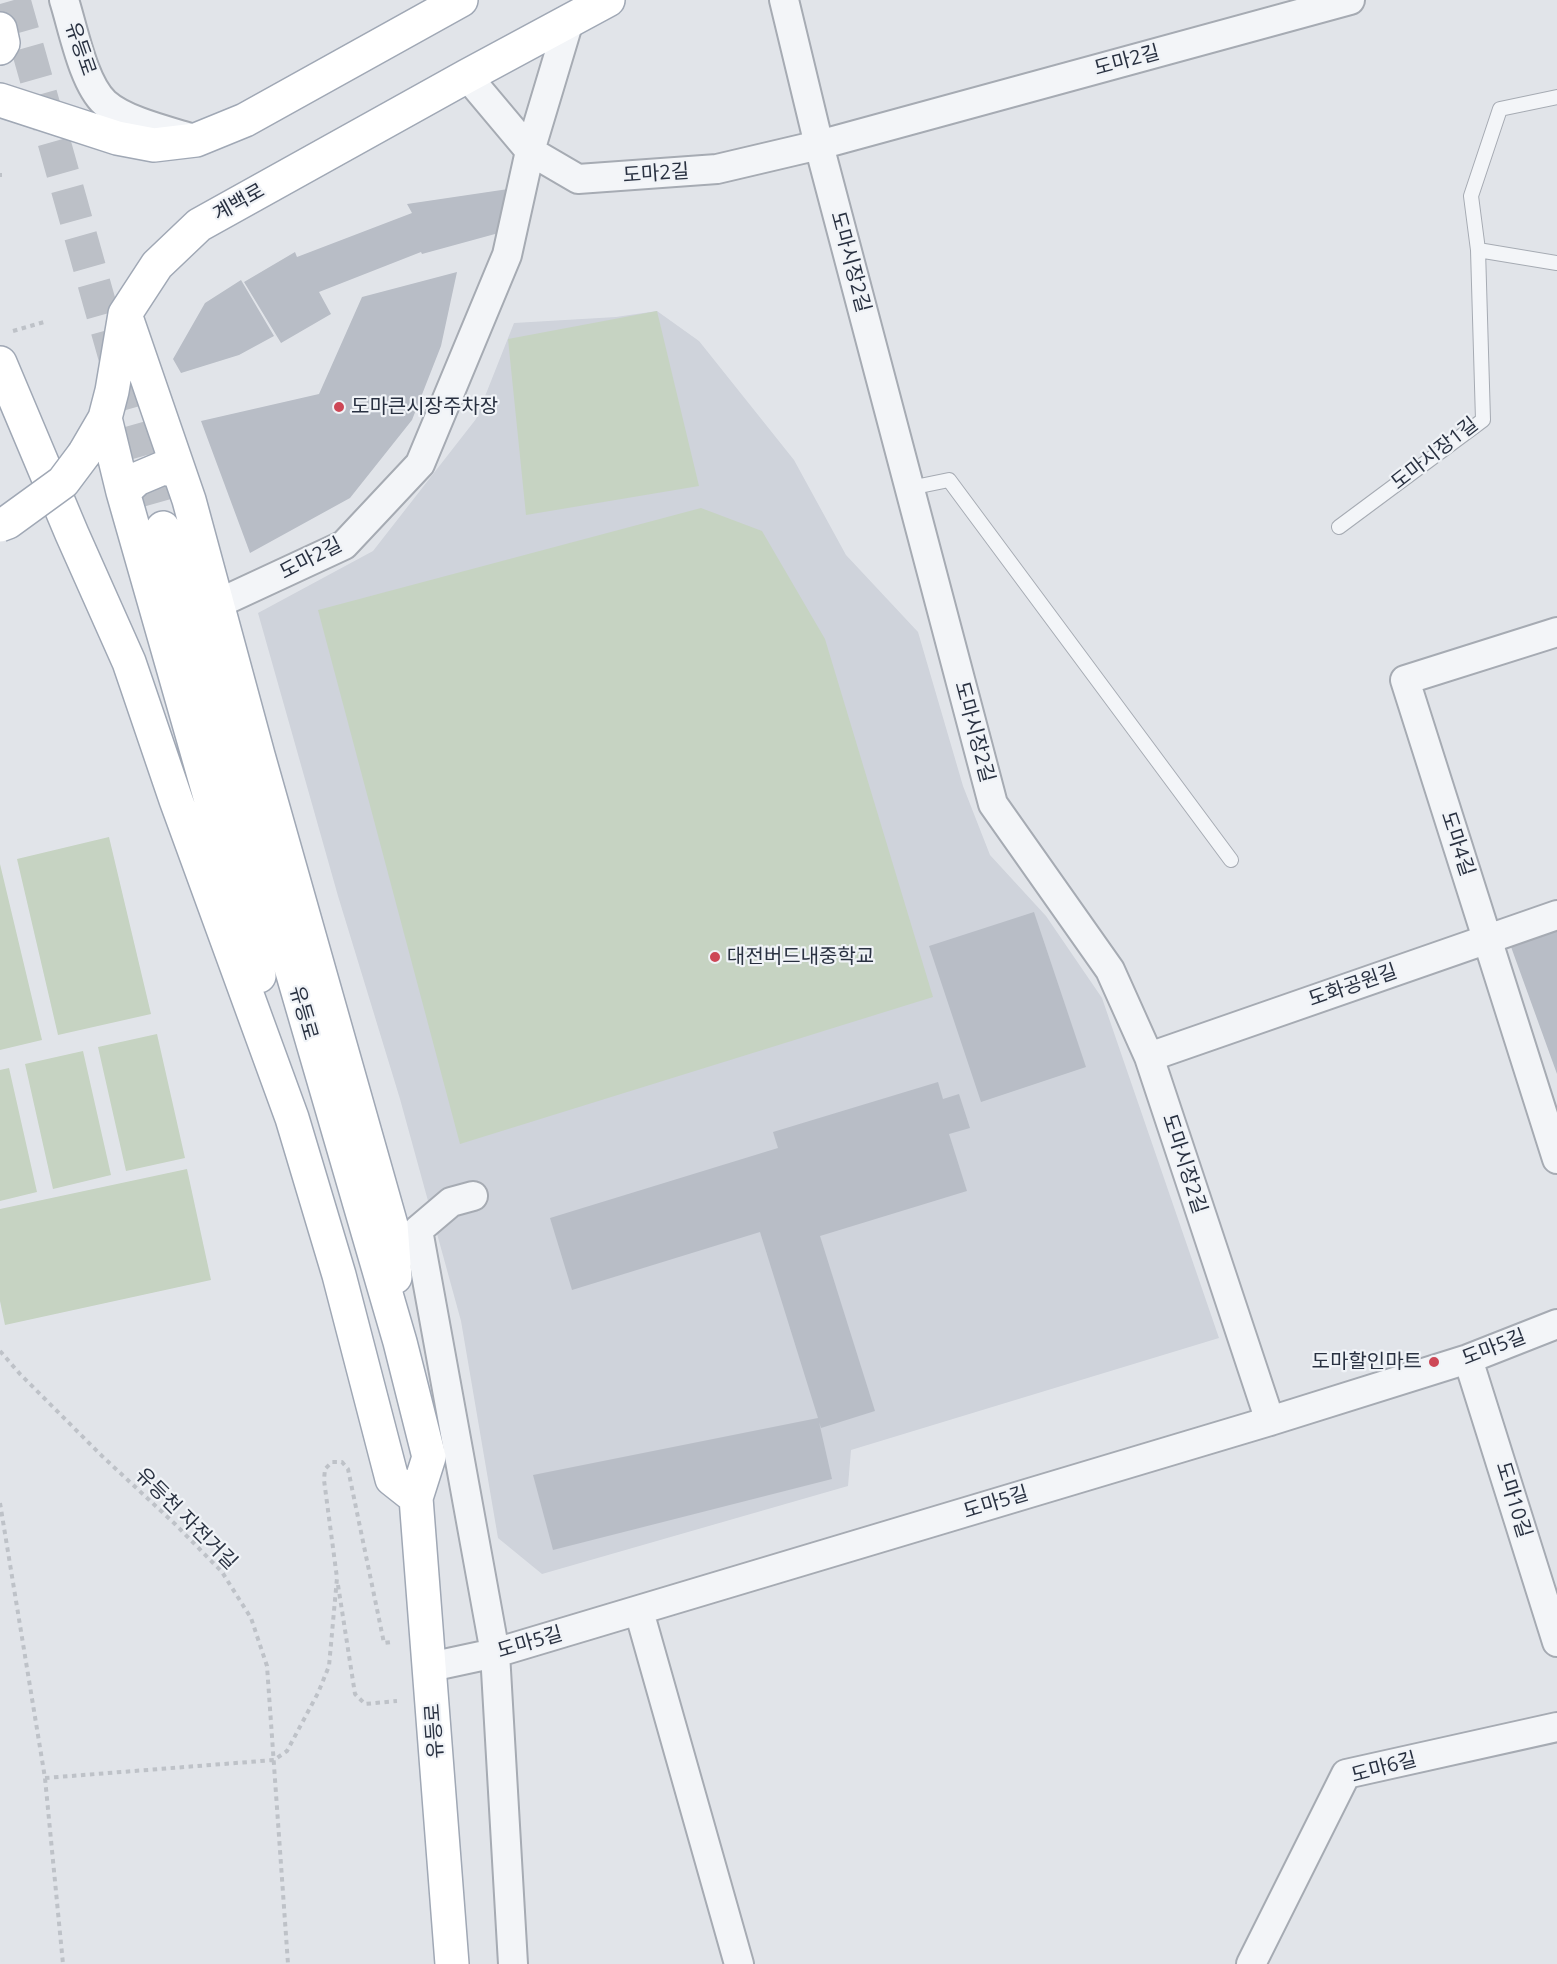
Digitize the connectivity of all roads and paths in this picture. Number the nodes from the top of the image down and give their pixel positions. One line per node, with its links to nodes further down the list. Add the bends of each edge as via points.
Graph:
1 (64, 0): 12 (street, 유등로, via 87,76 104,103 136,121)
2 (461, 0): 12 (main road, via 245,120)
3 (608, 0): 6 (main road, 계백로)
4 (783, 0): 13 (street, 도마시장2길)
5 (1350, 0): 13 (street, 도마2길)
6 (568, 21): 9 (main road, 계백로); 14 (street)
7 (0, 29): 8 (main road)
8 (0, 48)
9 (467, 76): 14 (street); 17 (main road, 계백로, via 199,225 157,265)
10 (1557, 97): 15 (lane, 도마시장1길, via 1500,109 1471,196)
11 (0, 100): 12 (main road, via 117,138 154,145)
12 (196, 140)
13 (819, 145): 14 (street, 도마2길, via 717,169 578,179); 23 (street, 도마시장2길)
14 (530, 152): 28 (street, 도마2길, via 507,255 420,464 345,545)
15 (1478, 250): 16 (lane); 26 (lane, 도마시장1길, via 1483,420)
16 (1557, 263)
17 (125, 314): 21 (main road, 계백로); 22 (main road)
18 (44, 322): 19 (path)
19 (11, 332)
20 (0, 363): 34 (main road, via 129,662)
21 (105, 418): 24 (main road); 25 (main road, 계백로, bridge, via 63,482)
22 (177, 471): 24 (main road, via 163,468 137,479); 28 (main road, via 189,500)
23 (910, 488): 30 (lane, via 949,480); 33 (street, 도마시장2길, via 993,804 1110,970)
24 (123, 492): 34 (main road, via 246,923)
25 (0, 525)
26 (1339, 527)
27 (163, 528): 38 (main road, 유등로)
28 (217, 604): 38 (main road, via 391,1225)
29 (1557, 632): 32 (street, 도마4길, via 1405,680)
30 (1231, 860)
31 (1557, 915): 32 (street, 도화공원길)
32 (1488, 939): 33 (street, 도화공원길); 35 (street, 도마4길)
33 (1149, 1057): 41 (street, 도마시장2길)
34 (292, 1118): 42 (main road, via 339,1275 392,1479)
35 (1557, 1159)
36 (473, 1196): 48 (street, via 451,1202 418,1230)
37 (1557, 1323): 40 (street, 도마5길)
38 (400, 1342): 42 (main road, 유등로, via 429,1457)
39 (0, 1351): 52 (path, 유등천 자전거길, via 222,1572 251,1618 267,1666)
40 (1468, 1359): 41 (street, 도마5길); 47 (street, 도마10길)
41 (1269, 1421): 45 (street, 도마5길)
42 (416, 1498): 49 (main road, 유등로)
43 (0, 1503): 53 (path)
44 (337, 1578): 46 (path, via 324,1480 325,1469 332,1462 342,1462 348,1469 384,1643); 50 (path, via 355,1694 365,1704); 52 (path, via 329,1666 287,1750)
45 (639, 1611): 48 (street, 도마5길); 58 (street)
46 (391, 1642)
47 (1557, 1642)
48 (495, 1653): 49 (street, 도마5길); 57 (street)
49 (430, 1667): 56 (main road, 유등로)
50 (397, 1701)
51 (1557, 1727): 59 (street, 도마6길, via 1346,1774)
52 (274, 1760): 53 (path); 55 (path, 유등천 자전거길)
53 (45, 1778): 54 (path)
54 (63, 1964)
55 (288, 1964)
56 (452, 1964)
57 (513, 1964)
58 (739, 1964)
59 (1251, 1964)

